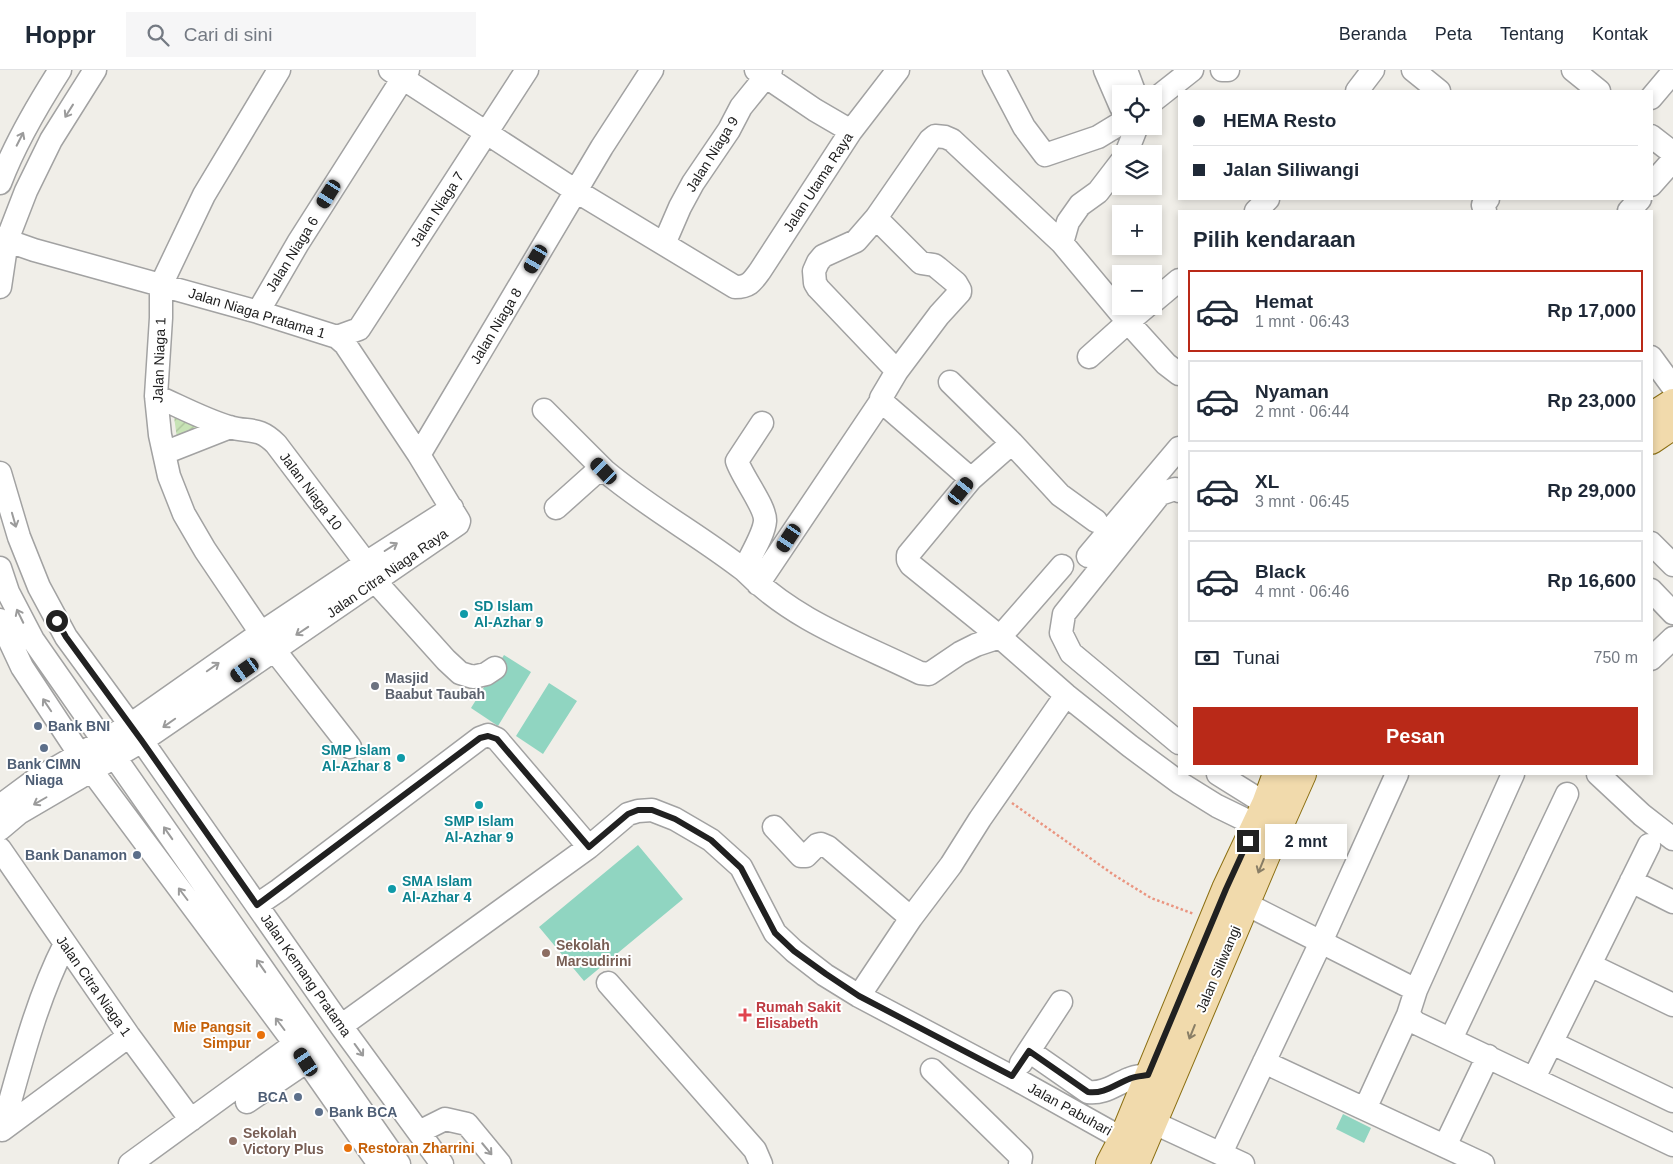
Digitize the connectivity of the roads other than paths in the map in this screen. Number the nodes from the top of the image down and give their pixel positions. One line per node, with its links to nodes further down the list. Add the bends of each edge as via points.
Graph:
1 (60, 70): 33 (street, one-way to 1, via 8,160 36,107)
2 (95, 70): 41 (street, one-way to 41, via 51,140)
3 (279, 70): 45 (street, Jalan Niaga 1, via 204,195)
4 (527, 70): 28 (street, Jalan Niaga 7)
5 (652, 70): 35 (street, Jalan Niaga 8)
6 (898, 70): 27 (street, Jalan Utama Raya)
7 (994, 70): 26 (street, via 1024,127 1044,155 1098,137)
8 (1105, 70): 20 (street)
9 (1126, 70): 19 (street)
10 (1192, 70): 24 (street)
11 (1222, 70): 12 (street)
12 (1228, 70)
13 (1373, 70): 21 (street)
14 (1413, 70): 22 (street)
15 (1573, 70): 23 (street)
16 (764, 72): 27 (street, via 815,110); 43 (street, Jalan Niaga 9, via 693,183)
17 (1673, 72): 25 (street)
18 (400, 73): 28 (street); 48 (street, Jalan Niaga 6)
19 (1132, 85)
20 (1112, 86)
21 (1358, 90)
22 (1438, 90)
23 (1598, 90)
24 (1162, 94)
25 (1653, 96)
26 (1112, 128)
27 (851, 131): 43 (street, Jalan Utama Raya, via 752,281 744,287 735,287)
28 (486, 133): 35 (street); 51 (street, Jalan Niaga 7, via 359,330)
29 (1653, 138): 30 (street)
30 (1673, 154)
31 (1673, 160): 34 (street)
32 (1112, 174): 42 (street, via 1098,192 1080,205 1068,222)
33 (0, 183)
34 (1653, 183)
35 (576, 191): 43 (street); 68 (street, Jalan Niaga 8)
36 (1267, 200): 38 (street)
37 (1639, 200): 39 (street)
38 (1257, 210)
39 (1630, 210)
40 (876, 218): 42 (street, via 930,140 941,136 952,140); 53 (street, via 921,263 938,268 960,290); 53 (street, via 856,241 823,256 814,271 815,283)
41 (3, 239): 45 (street, Jalan Niaga Pratama 1); 46 (street)
42 (1062, 243): 50 (street)
43 (664, 244)
44 (1178, 281): 47 (street)
45 (161, 285): 48 (street, Jalan Niaga Pratama 1); 56 (street, Jalan Niaga 1)
46 (0, 287)
47 (1162, 294)
48 (258, 312): 51 (street, Jalan Niaga Pratama 1)
49 (1137, 315): 50 (street)
50 (1128, 322): 52 (street); 54 (street)
51 (337, 337): 68 (street, Jalan Niaga Pratama 1, via 345,344)
52 (1090, 357)
53 (897, 372): 57 (street, via 882,394)
54 (1178, 373)
55 (950, 382): 65 (street)
56 (156, 396): 63 (street, Jalan Niaga 10); 67 (street, Jalan Niaga 1)
57 (881, 401): 71 (street); 82 (street)
58 (1673, 403): 60 (main road)
59 (544, 410): 69 (street)
60 (1653, 416)
61 (762, 423): 82 (street, via 738,461 765,520)
62 (1673, 425): 64 (main road)
63 (230, 427): 67 (street, Jalan Niaga 10); 81 (street, Jalan Niaga 10, via 254,430 267,435 276,444)
64 (1653, 439)
65 (1012, 443): 71 (street); 75 (street, via 1060,495)
66 (1178, 449): 77 (street)
67 (164, 453): 88 (street, Jalan Niaga 1, via 184,514 204,550)
68 (419, 455): 73 (street, Jalan Niaga Pratama 1)
69 (604, 471): 74 (street, via 594,474); 82 (street, via 718,550)
70 (0, 473): 94 (street, Jalan Kemang Pratama, one-way to 94, via 19,537 39,587 66,637)
71 (971, 479): 86 (street, via 908,555 908,560)
72 (1178, 490): 95 (street, via 1160,494 1064,614 1061,633 1071,653)
73 (452, 508): 81 (street, Jalan Citra Niaga Raya, via 458,524)
74 (556, 508)
75 (1096, 521)
76 (1653, 545): 78 (street)
77 (1088, 556)
78 (1673, 565)
79 (1062, 566): 86 (street)
80 (0, 568): 89 (street, one-way to 80, via 8,592)
81 (370, 572): 88 (street, Jalan Citra Niaga Raya); 92 (street, Jalan Niaga 10, via 460,673 473,677)
82 (751, 577): 86 (street, via 803,617 925,674 933,673 976,645)
83 (1653, 592): 84 (street)
84 (1673, 613)
85 (0, 620): 91 (street)
86 (1000, 637): 93 (street)
87 (1673, 638): 90 (street)
88 (267, 642): 94 (street, Jalan Citra Niaga Raya); 96 (street, Jalan Niaga 1)
89 (41, 651): 91 (street); 97 (street)
90 (1653, 657)
91 (22, 667): 98 (street, one-way to 91)
92 (495, 668)
93 (1066, 695): 107 (street, via 1130,746 1216,806); 118 (street, via 951,865)
94 (136, 733): 97 (street, Jalan Citra Niaga Raya); 117 (street, Jalan Kemang Pratama)
95 (1178, 742)
96 (350, 747)
97 (109, 749): 98 (street, Jalan Citra Niaga Raya); 151 (street, one-way to 97)
98 (86, 763): 106 (street, Jalan Citra Niaga Raya, via 35,780); 109 (street, Jalan Citra Niaga Raya, one-way to 109); 133 (street, one-way to 98)
99 (1219, 775): 107 (street)
100 (1277, 775): 107 (main road, Jalan Siliwangi)
101 (1302, 775): 116 (main road, Jalan Siliwangi, one-way to 116)
102 (1397, 775): 119 (street)
103 (1513, 775): 123 (street)
104 (1599, 775): 110 (street)
105 (1567, 794): 130 (street)
106 (0, 806)
107 (1261, 814): 137 (main road, Jalan Siliwangi)
108 (774, 827): 118 (street, via 801,856 822,844 828,847)
109 (0, 829)
110 (1673, 839)
111 (1649, 844): 114 (street)
112 (589, 847): 117 (street, via 497,739 488,736 480,738); 124 (street, Jalan Pabuhari, via 628,814 638,810 652,810 675,819 711,840 741,868 775,933 794,951); 128 (street)
113 (0, 849): 120 (street, Jalan Citra Niaga 1)
114 (1631, 881): 115 (street); 121 (street)
115 (1673, 902)
116 (1246, 904): 119 (street); 143 (main road, Jalan Siliwangi, one-way to 143)
117 (257, 905): 128 (street, Jalan Kemang Pratama)
118 (911, 918): 124 (street)
119 (1320, 942): 123 (street); 135 (street)
120 (65, 944): 129 (street, Jalan Citra Niaga 1); 145 (street, via 37,1010)
121 (1590, 965): 126 (street); 131 (street)
122 (608, 983): 155 (street, via 756,1150)
123 (1416, 990): 127 (street)
124 (859, 996): 138 (street, Jalan Pabuhari)
125 (1062, 1002): 132 (street)
126 (1673, 1004)
127 (1408, 1015): 130 (street, via 1416,1023); 142 (street)
128 (341, 1026): 146 (street, Jalan Kemang Pratama, one-way to 146)
129 (129, 1036): 144 (street, Jalan Citra Niaga 1); 145 (street)
130 (1451, 1039): 134 (street)
131 (1552, 1043): 139 (street); 141 (street)
132 (1029, 1051): 137 (street, via 1088,1092 1114,1088 1137,1076); 138 (street)
133 (301, 1053): 140 (street); 144 (street); 151 (street)
134 (1488, 1056): 139 (street); 149 (street)
135 (1264, 1062): 142 (street); 150 (street)
136 (932, 1070): 156 (street, via 1021,1157)
137 (1148, 1075): 143 (main road, Jalan Siliwangi)
138 (1012, 1076): 147 (street, Jalan Pabuhari)
139 (1534, 1078): 148 (street)
140 (247, 1102)
141 (1673, 1102)
142 (1365, 1109): 149 (street)
143 (1144, 1118): 147 (main road, Jalan Siliwangi); 150 (street); 158 (main road, Jalan Siliwangi)
144 (191, 1120): 152 (street)
145 (1, 1130)
146 (417, 1130): 151 (street); 153 (street, Jalan Kemang Pratama); 154 (street, one-way to 154, via 445,1118 467,1124)
147 (1124, 1139): 157 (main road, Jalan Siliwangi)
148 (1673, 1145)
149 (1445, 1146): 160 (street)
150 (1221, 1153): 159 (street)
151 (381, 1159)
152 (130, 1164)
153 (442, 1164)
154 (500, 1164)
155 (761, 1164)
156 (1020, 1164)
157 (1110, 1164)
158 (1135, 1164)
159 (1243, 1164)
160 (1483, 1164)

